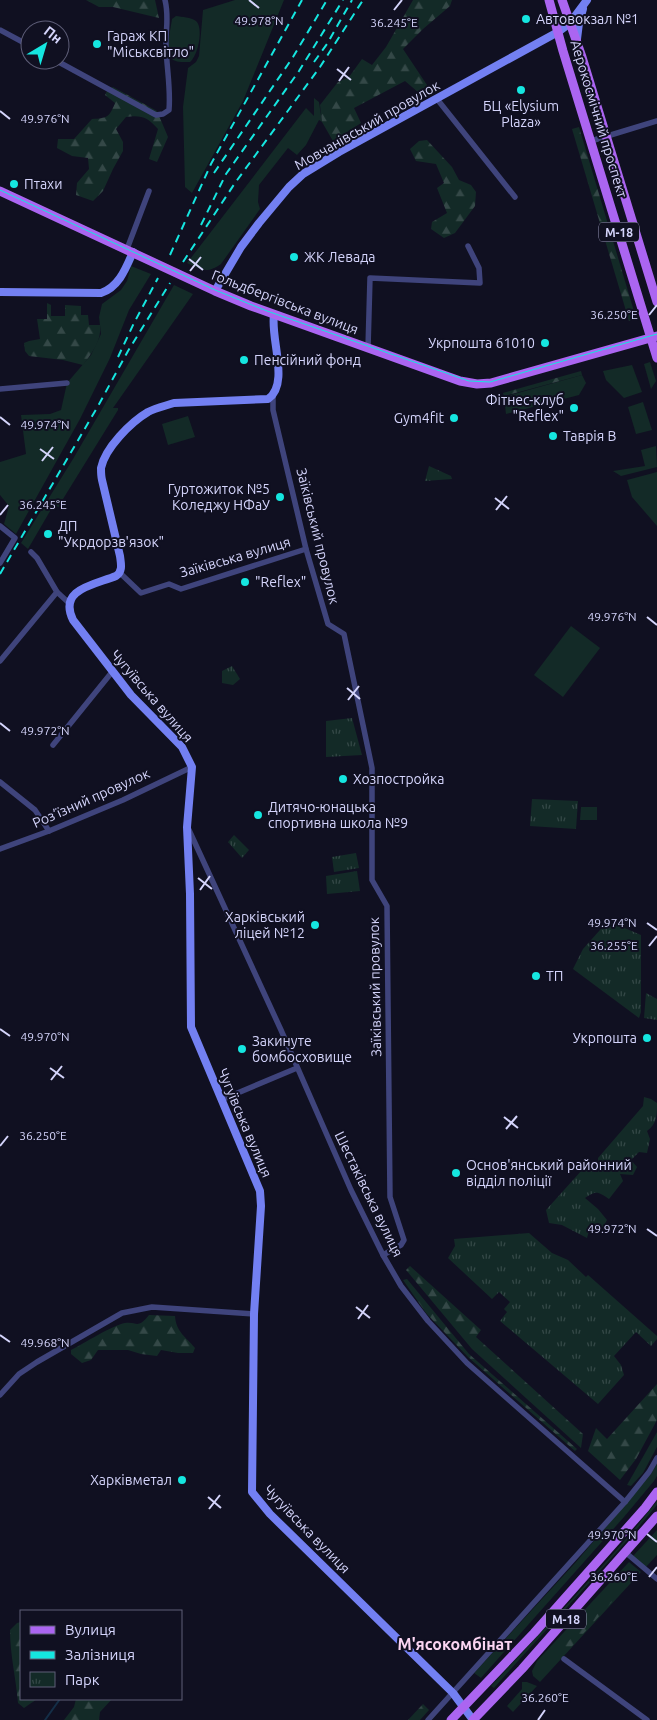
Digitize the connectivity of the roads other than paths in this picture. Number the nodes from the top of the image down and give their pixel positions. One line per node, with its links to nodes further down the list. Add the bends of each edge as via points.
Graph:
1 (165, 0): 10 (street, via 168,13 169,110 156,115)
2 (549, 0): 7 (main road, М-18)
3 (562, 0): 5 (main road, М-18)
4 (587, 1): 5 (street, Аерокосмічний проспект); 9 (street, via 579,23)
5 (570, 23): 7 (street, Мовчанівський провулок); 9 (main road, Аерокосмічний проспект / М-18)
6 (0, 30): 8 (street)
7 (558, 32): 11 (street, Мовчанівський провулок); 14 (main road, Аерокосмічний проспект / М-18)
8 (20, 41)
9 (577, 42): 13 (main road, Аерокосмічний проспект / М-18)
10 (70, 68)
11 (437, 99): 17 (street); 20 (street, Мовчанівський провулок, via 296,180 242,247)
12 (657, 121): 13 (street)
13 (606, 136): 14 (street); 22 (main road, Аерокосмічний проспект / М-18)
14 (592, 141): 24 (main road, Аерокосмічний проспект / М-18)
15 (0, 191): 19 (main road, Гольдбергівська вулиця)
16 (150, 191): 19 (street)
17 (515, 197)
18 (468, 246): 25 (street, via 479,268 480,283 370,278)
19 (132, 251): 20 (main road, Гольдбергівська вулиця); 21 (street, via 118,281 101,293)
20 (215, 291): 23 (main road, Гольдбергівська вулиця)
21 (0, 292)
22 (657, 302)
23 (274, 315): 25 (main road, Гольдбергівська вулиця); 29 (street, via 278,388)
24 (654, 337): 25 (main road, Гольдбергівська вулиця, via 485,384 460,381); 26 (main road, Аерокосмічний проспект / М-18)
25 (368, 348)
26 (657, 358)
27 (67, 384): 28 (street)
28 (0, 389)
29 (273, 396): 31 (street, Заїківський провулок, via 273,410); 34 (street, via 268,399 174,403 148,413 120,436 101,468 120,556)
30 (0, 526): 33 (street, via 15,538)
31 (306, 549): 34 (street, Заїківська вулиця, via 182,588 169,584 141,593); 47 (street, Заїківський провулок, via 328,624 344,634 372,768 372,880 386,906 390,1196 404,1240)
32 (31, 552): 35 (street, Чугуївська вулиця)
33 (0, 563)
34 (120, 573): 36 (street, via 80,590 72,595)
35 (57, 592): 36 (street, Чугуївська вулиця); 37 (street)
36 (69, 603): 38 (street, Чугуївська вулиця, via 73,620)
37 (0, 661)
38 (112, 672): 39 (street); 40 (street, Чугуївська вулиця, via 182,747)
39 (53, 745)
40 (192, 767): 42 (street, Чугуївська вулиця); 43 (street, Роз’їзний провулок)
41 (0, 782): 43 (street, via 35,810)
42 (187, 827): 45 (street, Шестаківська вулиця); 46 (street, Чугуївська вулиця, via 191,1027)
43 (49, 831): 44 (street, Роз’їзний провулок)
44 (0, 849)
45 (297, 1068): 46 (street); 47 (street, Шестаківська вулиця)
46 (221, 1100): 48 (street, Чугуївська вулиця, via 260,1191)
47 (383, 1255): 52 (street, Шестаківська вулиця, via 401,1286 428,1321 467,1363)
48 (254, 1314): 49 (street, via 152,1307 122,1312 36,1362 19,1374); 57 (street, Чугуївська вулиця, via 252,1492 270,1514)
49 (0, 1395)
50 (657, 1458): 52 (street)
51 (657, 1492): 58 (main road, М-18, via 534,1633)
52 (625, 1502): 57 (street)
53 (657, 1516): 54 (main road, М-18)
54 (624, 1552): 55 (street); 61 (main road, М-18)
55 (657, 1579)
56 (564, 1659): 62 (street)
57 (453, 1693): 58 (street, Чугуївська вулиця); 59 (street)
58 (464, 1706): 60 (main road, М-18); 61 (street, Чугуївська вулиця)
59 (428, 1720)
60 (451, 1720)
61 (473, 1720)
62 (647, 1720)

